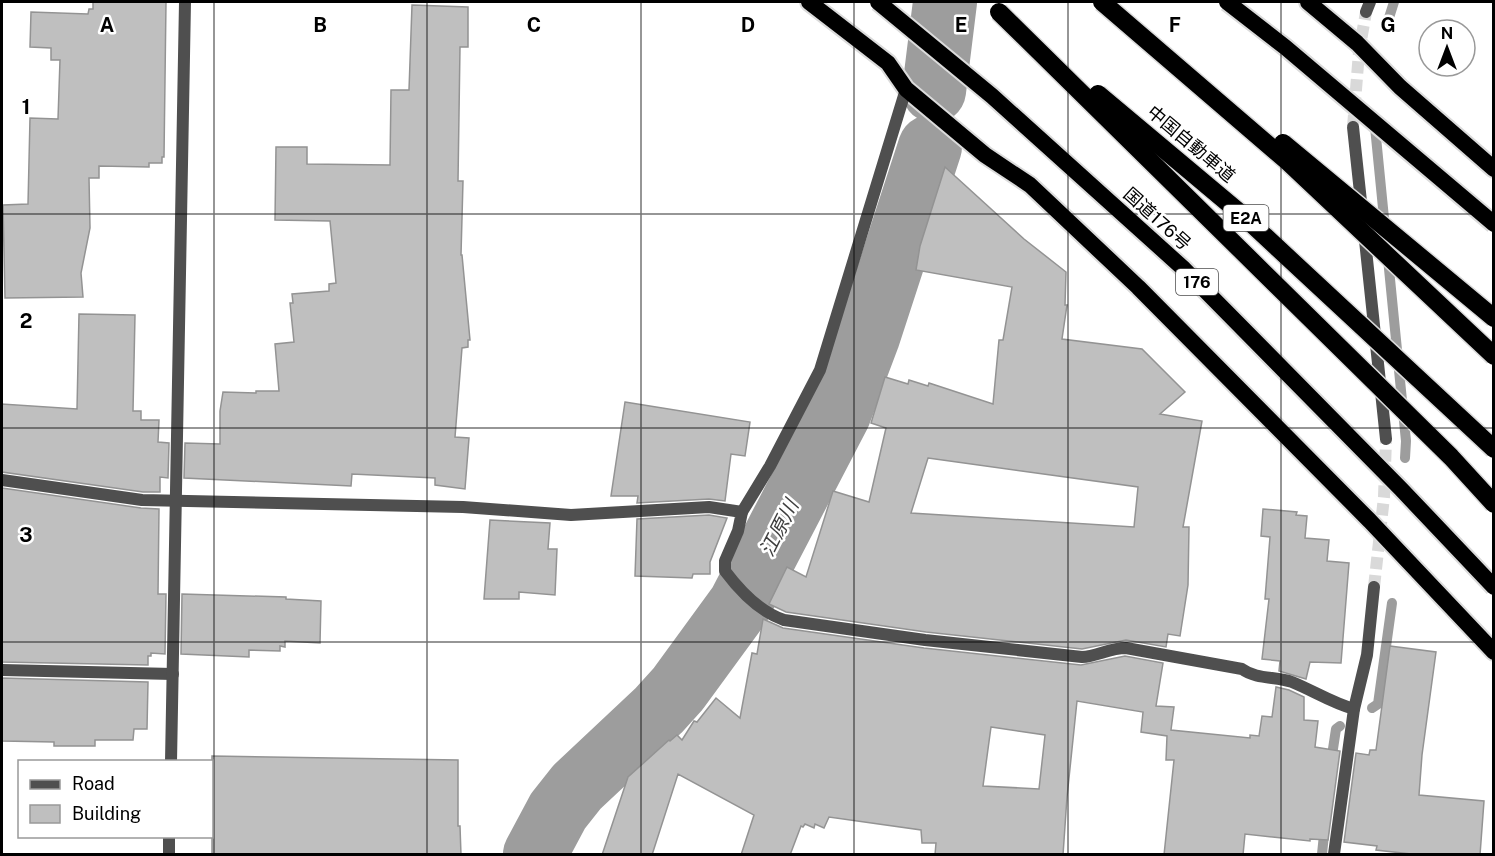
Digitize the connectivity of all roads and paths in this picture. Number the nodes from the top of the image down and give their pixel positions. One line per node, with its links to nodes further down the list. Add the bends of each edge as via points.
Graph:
1 (185, 2): 17 (street)
2 (809, 2): 8 (highway, via 888,63)
3 (878, 2): 21 (highway, 国道176号 / 176, bridge, via 992,96 1184,269)
4 (1104, 2): 12 (highway, bridge, via 1337,186); 13 (highway, bridge, via 1287,161)
5 (1227, 2): 11 (highway, bridge)
6 (1308, 2): 10 (highway)
7 (993, 7): 15 (highway, 中国自動車道 / E2A, bridge, via 1240,213); 18 (highway, bridge)
8 (906, 89): 19 (street, via 820,370); 22 (highway, via 985,155 1029,185 1138,287)
9 (1353, 128): 14 (street)
10 (1494, 169)
11 (1494, 224)
12 (1494, 318)
13 (1494, 356)
14 (1386, 439)
15 (1494, 449)
16 (2, 480): 17 (street, via 142,500)
17 (176, 499): 19 (street, via 463,507 571,515 709,507); 24 (street)
18 (1494, 504)
19 (742, 512): 25 (street, via 725,571 769,615 784,620 1082,657 1126,648 1291,682)
20 (1374, 587): 25 (street, via 1367,655)
21 (1494, 587)
22 (1494, 652)
23 (2, 670): 24 (street)
24 (173, 674): 26 (street)
25 (1354, 709): 29 (street)
26 (171, 760)
27 (169, 838): 28 (street)
28 (169, 855)
29 (1334, 855)

